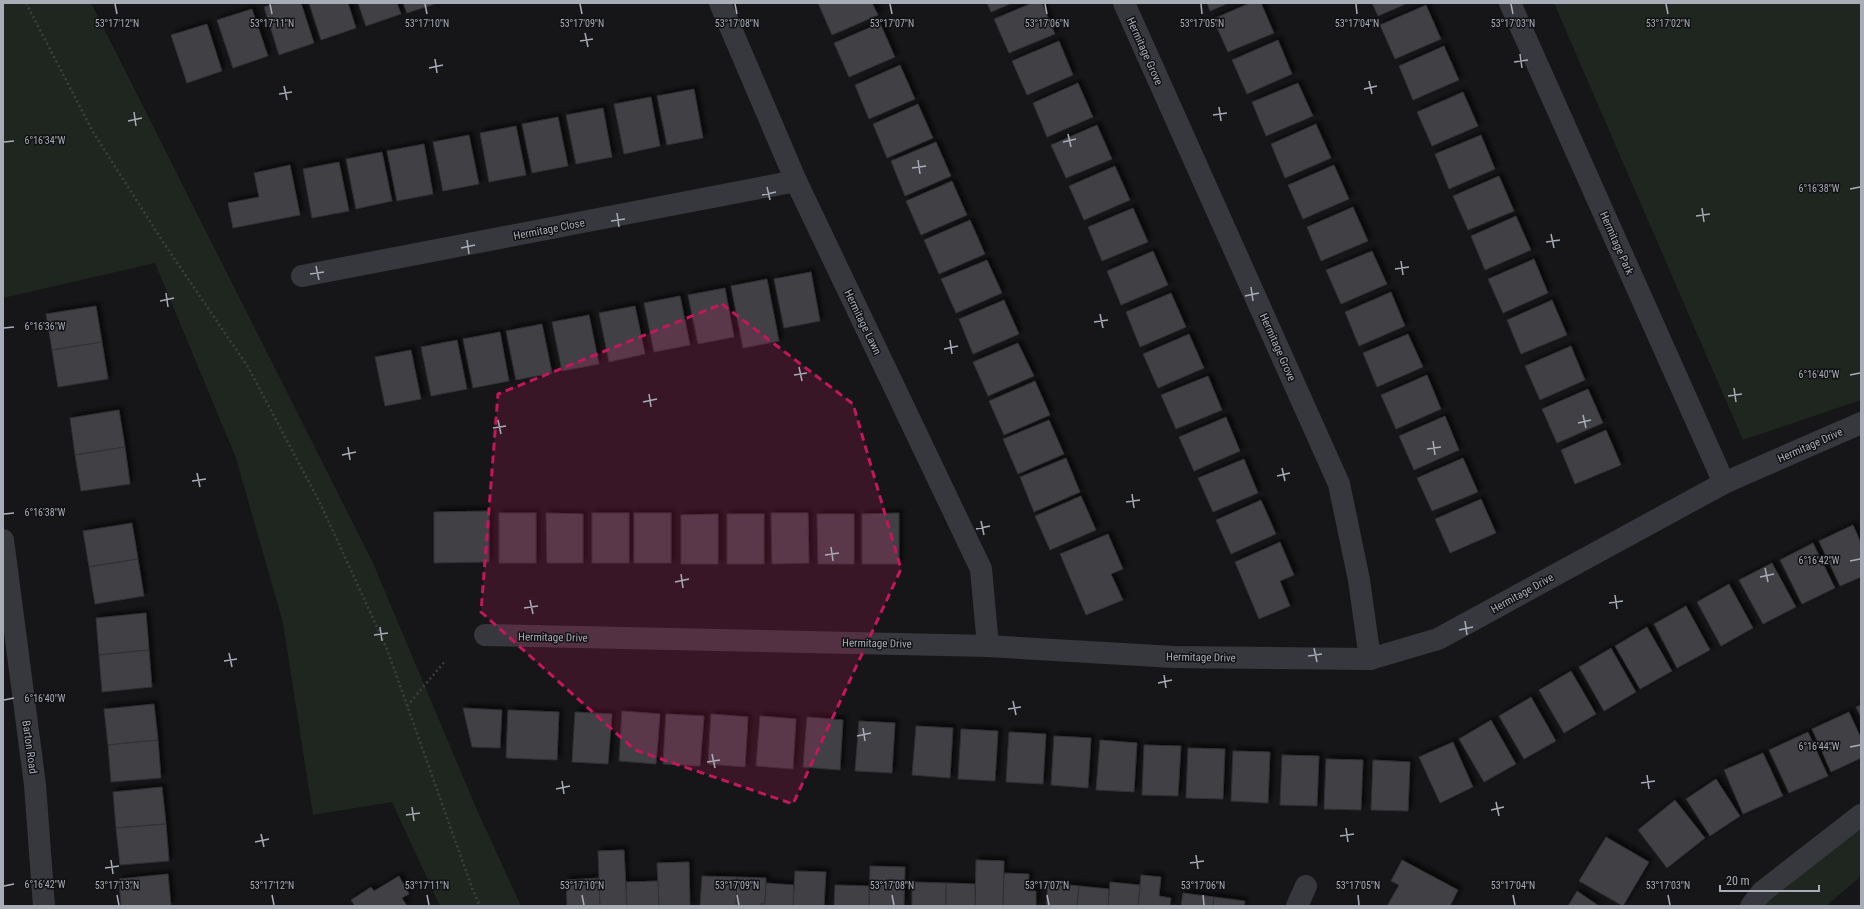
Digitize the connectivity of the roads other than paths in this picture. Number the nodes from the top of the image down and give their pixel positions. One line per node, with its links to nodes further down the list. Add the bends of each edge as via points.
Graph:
1 (720, 3): 4 (street, Hermitage Lawn)
2 (1124, 3): 11 (street, Hermitage Grove, via 1339,484 1359,580)
3 (1510, 3): 7 (street, Hermitage Park)
4 (796, 180): 5 (street, Hermitage Close); 10 (street, Hermitage Lawn, via 981,568)
5 (302, 276)
6 (1861, 423): 7 (street, Hermitage Drive)
7 (1724, 483): 11 (street, Hermitage Drive, via 1438,639)
8 (3, 540): 15 (street, Barton Road, via 35,784)
9 (485, 635): 10 (street, Hermitage Drive)
10 (988, 646): 11 (street, Hermitage Drive, via 1174,657)
11 (1370, 660)
12 (1861, 815): 14 (street)
13 (1306, 886): 16 (street)
14 (1756, 899)
15 (44, 906)
16 (1297, 906)

